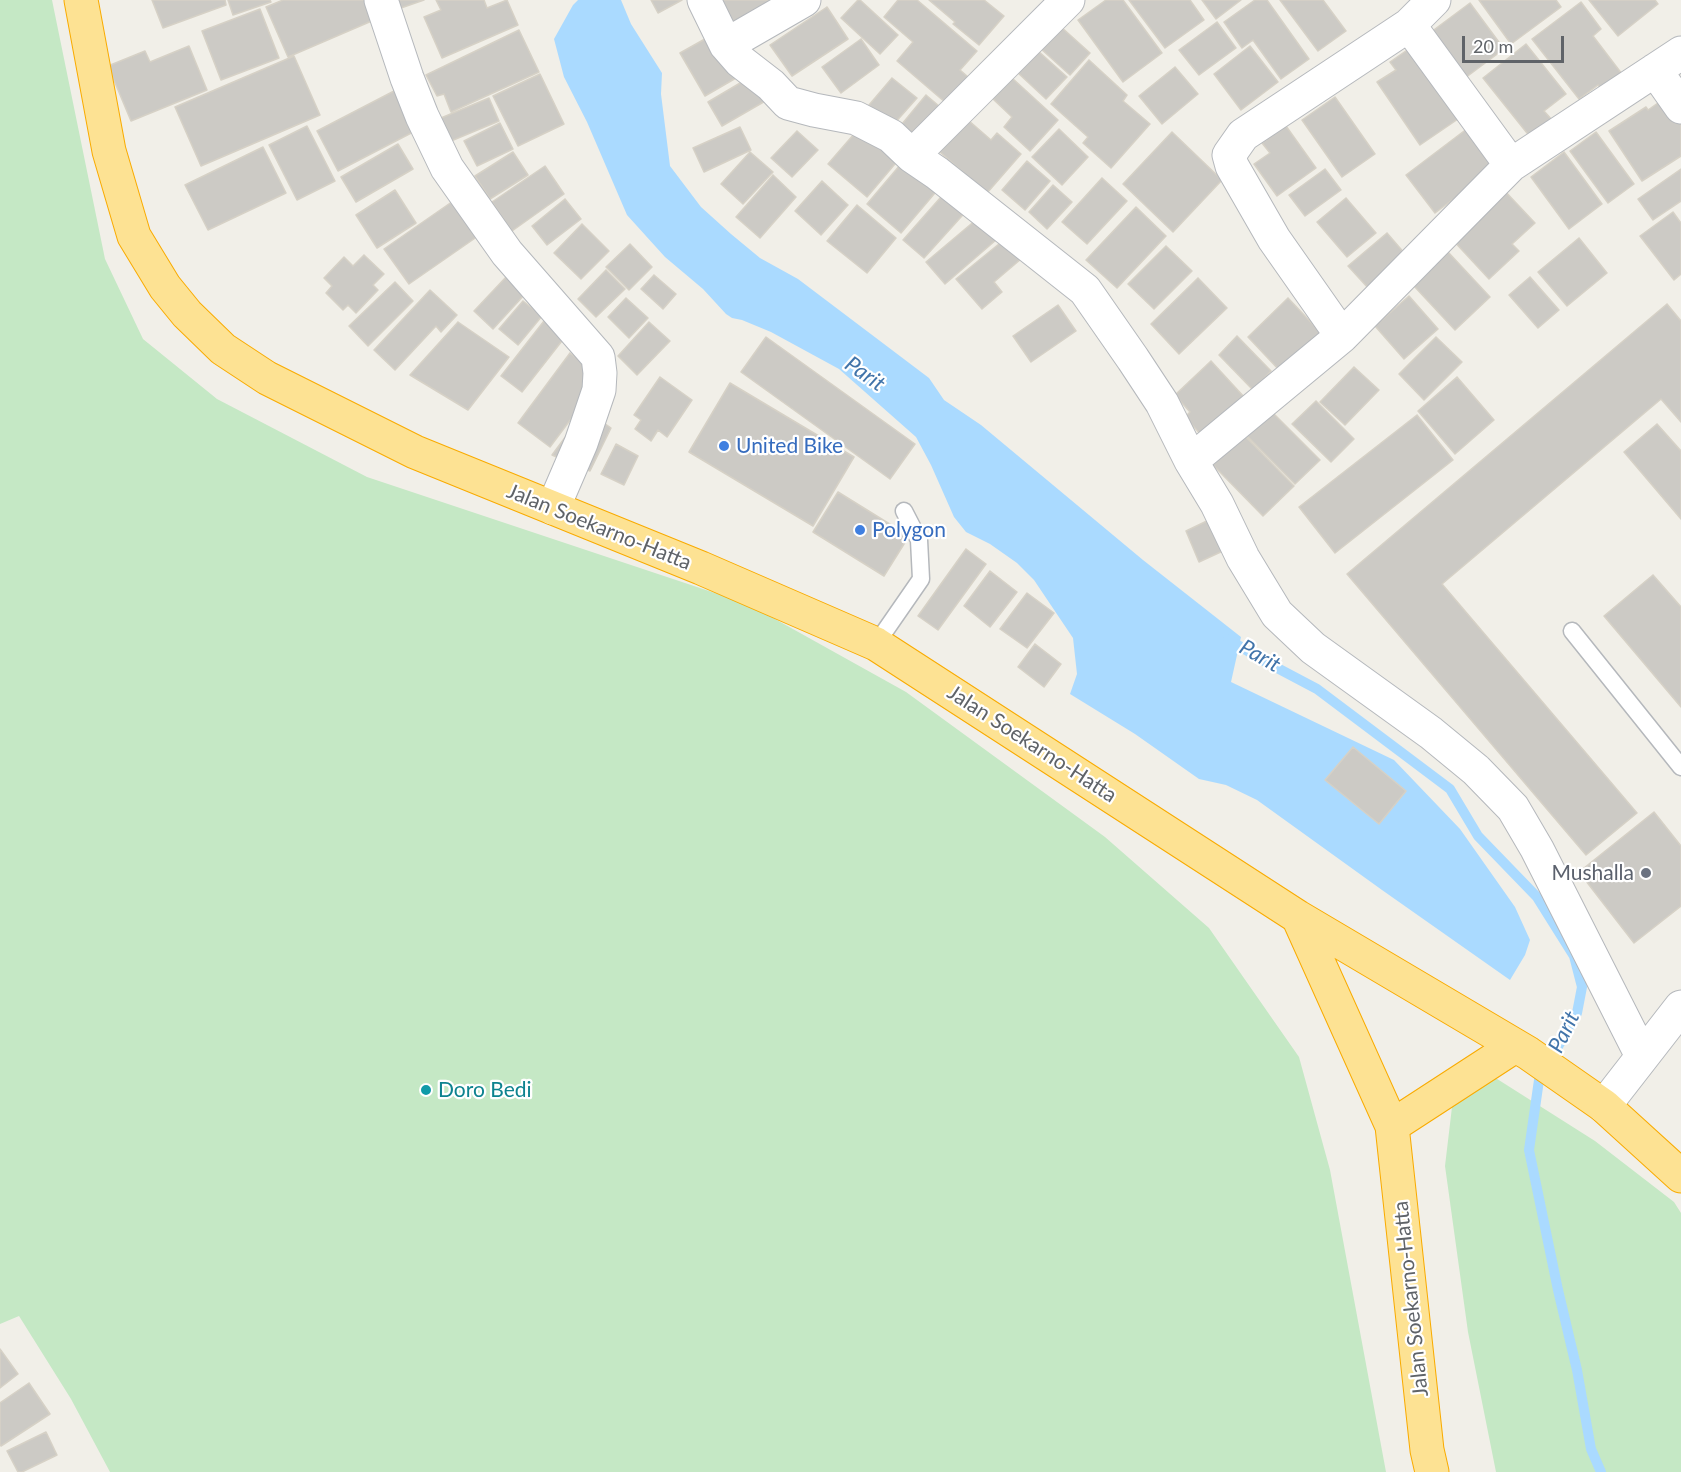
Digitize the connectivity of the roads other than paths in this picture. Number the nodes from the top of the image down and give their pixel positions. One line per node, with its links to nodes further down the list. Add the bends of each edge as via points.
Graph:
1 (81, 0): 15 (highway, Jalan Soekarno-Hatta, via 109,151 134,236 165,287 187,314 223,349 267,378 415,452)
2 (381, 0): 15 (street, via 407,78 447,168 507,253 598,357 599,390)
3 (704, 0): 8 (street)
4 (804, 0): 8 (street)
5 (1068, 0): 11 (street)
6 (1434, 0): 7 (street)
7 (1409, 25): 12 (street); 13 (street, via 1243,135 1229,155 1274,239)
8 (726, 45): 11 (street, via 788,103 856,118 891,136)
9 (1668, 61): 10 (street); 12 (street)
10 (1681, 107)
11 (912, 156): 14 (street, via 1085,290 1162,403)
12 (1511, 165): 13 (street)
13 (1342, 336): 14 (street)
14 (1191, 461): 23 (street, via 1277,614 1313,648 1431,733 1476,770 1513,808)
15 (553, 508): 18 (highway, Jalan Soekarno-Hatta)
16 (904, 511): 18 (lane, via 919,540 921,579)
17 (1572, 631): 19 (lane)
18 (876, 644): 20 (highway, Jalan Soekarno-Hatta)
19 (1681, 767)
20 (1298, 917): 22 (highway, Jalan Soekarno-Hatta); 25 (highway, Jalan Soekarno-Hatta)
21 (1681, 1007): 23 (street)
22 (1521, 1050): 24 (highway, Jalan Soekarno-Hatta); 25 (highway)
23 (1642, 1056): 24 (street)
24 (1604, 1106): 26 (highway, Jalan Soekarno-Hatta)
25 (1392, 1126): 27 (highway, Jalan Soekarno-Hatta)
26 (1681, 1176)
27 (1432, 1472)

